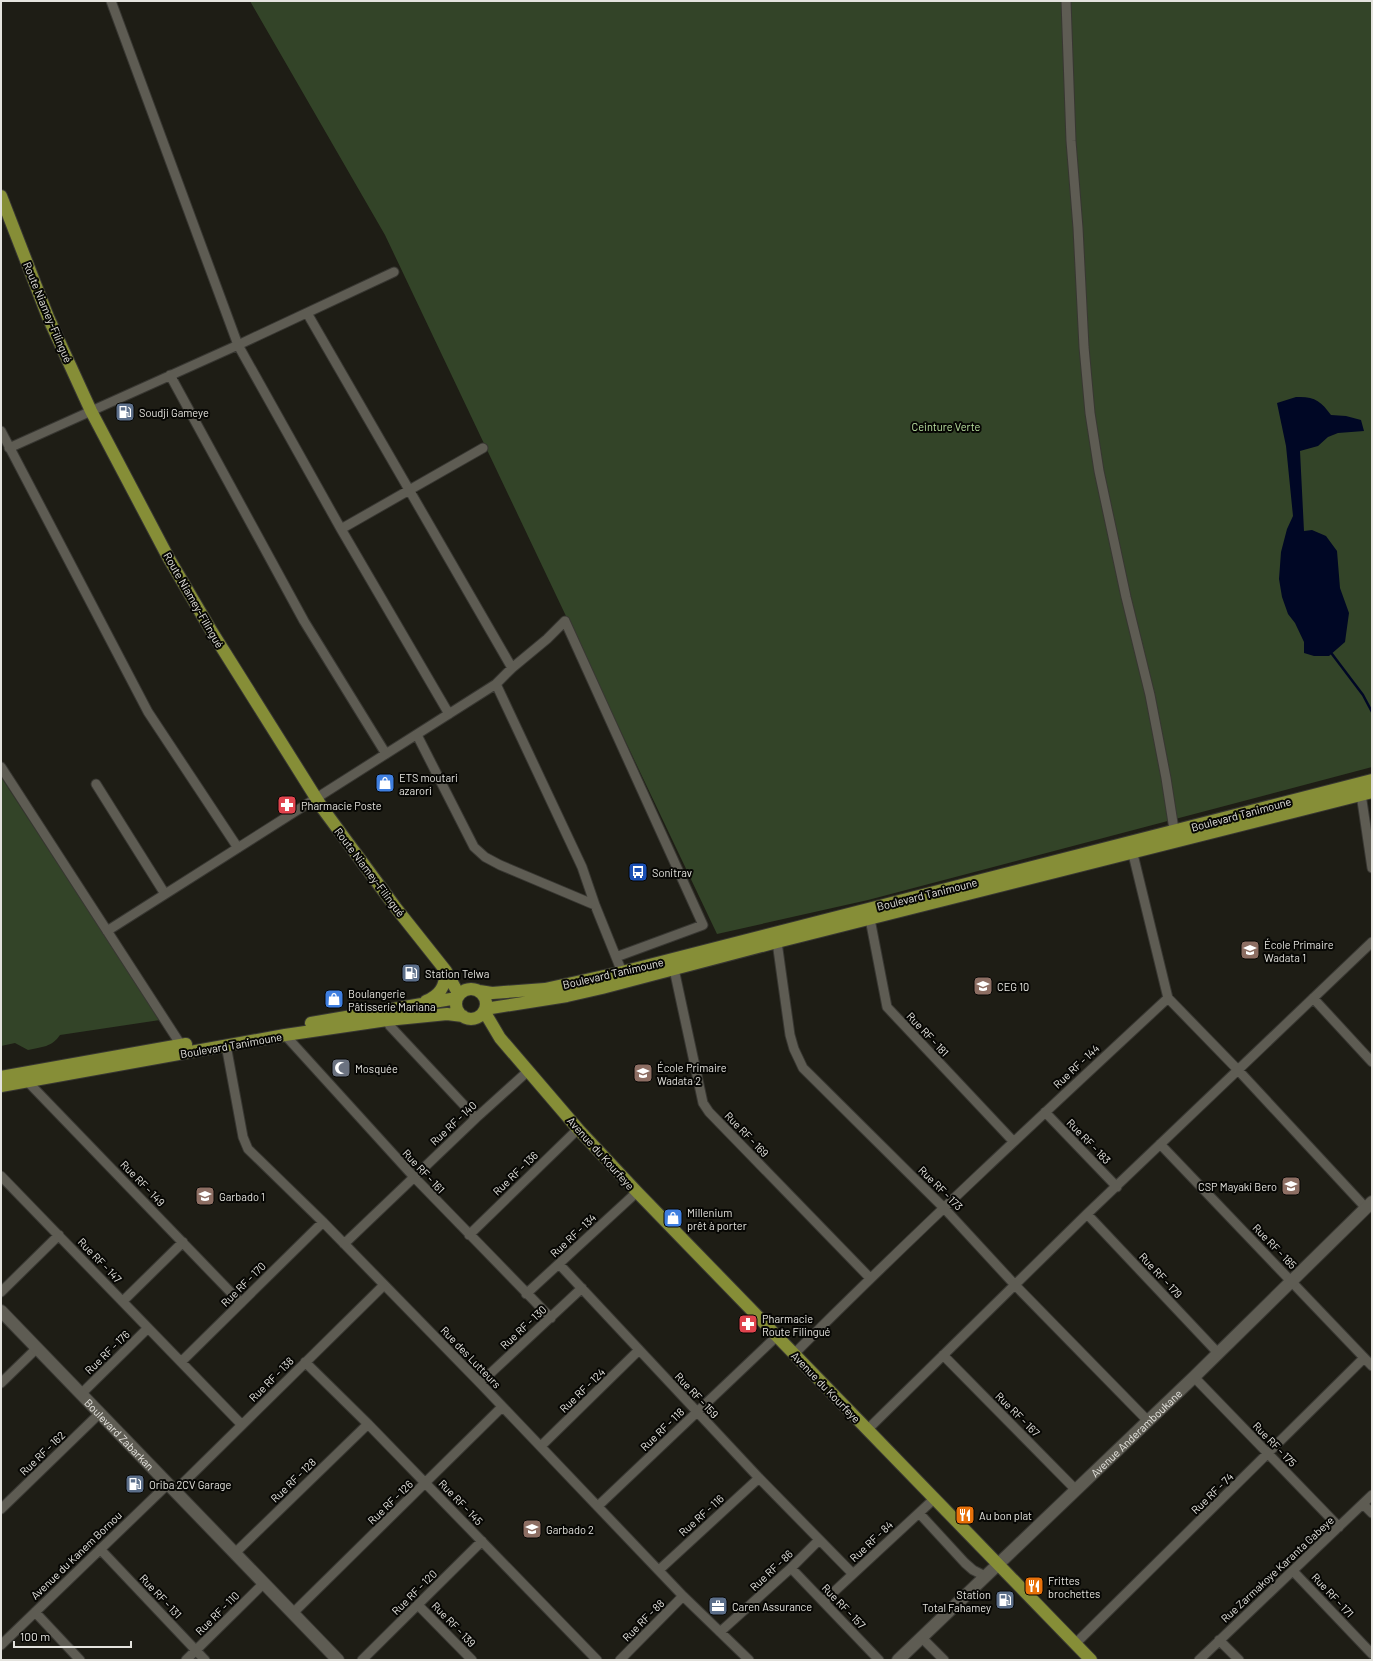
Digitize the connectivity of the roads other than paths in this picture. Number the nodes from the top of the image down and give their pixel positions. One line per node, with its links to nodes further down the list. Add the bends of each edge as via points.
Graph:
1 (112, 1): 6 (street)
2 (1066, 1): 25 (street, via 1071,141 1090,413 1099,471 1150,695)
3 (1, 196): 8 (main road, Route Niamey-Filingué, via 48,317)
4 (394, 272): 5 (street)
5 (307, 313): 6 (street); 12 (street)
6 (238, 345): 7 (street); 13 (street)
7 (170, 375): 8 (street); 18 (street, via 304,621)
8 (91, 411): 10 (street); 23 (main road, Route Niamey-Filingué, via 168,557)
9 (1, 431): 10 (street)
10 (9, 448): 27 (street, via 148,712)
11 (483, 448): 12 (street)
12 (409, 490): 13 (street); 14 (street)
13 (341, 530): 16 (street)
14 (512, 668): 15 (street); 36 (street, via 565,621 703,925)
15 (496, 684): 16 (street); 30 (street, via 582,867)
16 (449, 714): 17 (street)
17 (417, 735): 18 (street); 30 (street, via 479,853 500,865)
18 (386, 754): 23 (street)
19 (1, 767): 33 (street)
20 (1372, 780): 25 (main road, Boulevard Tanimoune)
21 (96, 784): 29 (street)
22 (1367, 793): 24 (street); 25 (main road, Boulevard Tanimoune)
23 (316, 798): 27 (street); 38 (main road, Route Niamey-Filingué, via 396,908)
24 (1368, 821): 28 (street)
25 (1175, 837): 26 (main road, Boulevard Tanimoune)
26 (1130, 845): 31 (main road, Boulevard Tanimoune); 32 (main road, Boulevard Tanimoune); 42 (street)
27 (238, 848): 29 (street)
28 (1372, 868)
29 (165, 894): 33 (street)
30 (595, 905): 36 (street)
31 (870, 919): 32 (main road, Boulevard Tanimoune); 61 (street, Rue RF - 181, via 887,1007)
32 (843, 921): 34 (main road, Boulevard Tanimoune); 39 (main road, Boulevard Tanimoune)
33 (107, 931): 50 (street)
34 (777, 942): 37 (main road, Boulevard Tanimoune); 68 (street, Rue RF - 173, via 790,1035 803,1068)
35 (1372, 942): 43 (street)
36 (616, 956): 39 (street)
37 (674, 969): 45 (main road, Boulevard Tanimoune, via 585,992); 76 (street, Rue RF - 169, via 706,1108)
38 (446, 971): 40 (main road, Route Niamey-Filingué); 41 (main road, Route Niamey-Filingué); 44 (main road, via 445,984 440,992)
39 (622, 972): 40 (main road, Boulevard Tanimoune, via 545,989 492,993)
40 (476, 990): 41 (main road, via 465,990); 45 (main road, via 485,999)
41 (458, 997): 44 (main road, Boulevard Tanimoune); 46 (main road, via 457,1009)
42 (1168, 998): 53 (street); 58 (street, Rue RF - 144)
43 (1313, 998): 52 (street); 53 (street)
44 (416, 1006): 50 (main road, Boulevard Tanimoune)
45 (485, 1010): 46 (main road, via 478,1017); 49 (main road, Avenue du Kourfeye)
46 (467, 1017): 47 (main road, Boulevard Tanimoune, via 447,1014); 49 (main road, Avenue du Kourfeye)
47 (387, 1020): 48 (main road, Boulevard Tanimoune); 59 (street)
48 (285, 1035): 51 (main road, Boulevard Tanimoune); 64 (street, Rue RF - 161)
49 (500, 1038): 54 (main road, Avenue du Kourfeye)
50 (181, 1045): 55 (main road, Boulevard Tanimoune)
51 (226, 1045): 56 (main road, Boulevard Tanimoune); 70 (street, Rue des Lutteurs, via 248,1149)
52 (1372, 1062)
53 (1238, 1070): 62 (street); 67 (street)
54 (528, 1071): 59 (street, Rue RF - 140); 60 (main road, Avenue du Kourfeye)
55 (1, 1077)
56 (27, 1081): 57 (main road, Boulevard Tanimoune); 73 (street, Rue RF - 149)
57 (1, 1086)
58 (1045, 1112): 61 (street, Rue RF - 144); 65 (street, Rue RF - 183)
59 (476, 1118): 64 (street, Rue RF - 140)
60 (578, 1129): 66 (main road, Avenue du Kourfeye); 72 (street, Rue RF - 136)
61 (1013, 1141): 68 (street, Rue RF - 144)
62 (1160, 1144): 65 (street); 77 (street, Rue RF - 185)
63 (1, 1176): 71 (street, Rue RF - 147)
64 (414, 1177): 72 (street, Rue RF - 161); 74 (street, Rue RF - 140)
65 (1117, 1187): 69 (street)
66 (637, 1192): 75 (street, Rue RF - 134); 88 (main road, Avenue du Kourfeye)
67 (1369, 1205): 77 (street, Avenue Anderamboukane)
68 (944, 1208): 76 (street, Rue RF - 144); 79 (street, Rue RF - 173)
69 (1088, 1214): 79 (street); 91 (street, Rue RF - 179)
70 (323, 1222): 74 (street, Rue des Lutteurs); 84 (street, Rue RF - 170)
71 (59, 1235): 81 (street); 83 (street, Rue RF - 147)
72 (469, 1235): 82 (street, Rue RF - 161)
73 (183, 1242): 83 (street); 84 (street, Rue RF - 149)
74 (344, 1244): 78 (street, Rue des Lutteurs)
75 (559, 1264): 80 (street, Rue RF - 159); 82 (street, Rue RF - 134)
76 (870, 1278): 92 (street, Rue RF - 144)
77 (1292, 1281): 91 (street, Avenue Anderamboukane); 94 (street, Rue RF - 185)
78 (384, 1285): 96 (street, Rue RF - 138); 99 (street, Rue des Lutteurs)
79 (1015, 1285): 93 (street); 105 (street, Rue RF - 173)
80 (582, 1288): 86 (street, Rue RF - 130); 90 (street, Rue RF - 159)
81 (1, 1292)
82 (526, 1294): 86 (street, Rue RF - 161)
83 (122, 1301): 87 (street, Rue RF - 147)
84 (241, 1303): 95 (street, Rue RF - 170)
85 (1, 1311): 89 (street, Boulevard Zabarkan)
86 (551, 1318): 99 (street, Rue RF - 130)
87 (148, 1328): 95 (street, Rue RF - 147); 101 (street, Rue RF - 176)
88 (777, 1336): 92 (main road, Avenue du Kourfeye); 103 (street, Rue RF - 118)
89 (37, 1348): 100 (street); 101 (street, Boulevard Zabarkan)
90 (639, 1350): 103 (street, Rue RF - 159); 109 (street, Rue RF - 124)
91 (1218, 1353): 98 (street, Avenue Anderamboukane)
92 (794, 1354): 108 (main road, Avenue du Kourfeye)
93 (943, 1355): 108 (street); 114 (street, Rue RF - 167)
94 (1364, 1358): 97 (street, Rue RF - 185); 110 (street, Rue RF - 74)
95 (181, 1362): 107 (street, Rue RF - 147)
96 (305, 1362): 106 (street, Rue RF - 145); 107 (street, Rue RF - 138)
97 (1372, 1366)
98 (1194, 1377): 105 (street, Avenue Anderamboukane); 110 (street, Rue RF - 175)
99 (480, 1383): 102 (street, Rue des Lutteurs)
100 (1, 1384)
101 (81, 1394): 104 (street, Boulevard Zabarkan)
102 (502, 1407): 109 (street, Rue des Lutteurs); 112 (street, Rue RF - 126)
103 (697, 1412): 111 (street, Rue RF - 159); 118 (street, Rue RF - 118)
104 (100, 1413): 113 (street, Boulevard Zabarkan); 119 (street, Rue RF - 162)
105 (1148, 1421): 114 (street, Avenue Anderamboukane)
106 (368, 1424): 112 (street, Rue RF - 145); 126 (street, Rue RF - 128)
107 (242, 1425): 113 (street, Rue RF - 138)
108 (867, 1430): 116 (main road, Avenue du Kourfeye)
109 (541, 1446): 118 (street, Rue des Lutteurs)
110 (1268, 1454): 122 (street, Rue RF - 175); 142 (street, Rue RF - 74)
111 (760, 1478): 123 (street, Rue RF - 159); 129 (street, Rue RF - 116)
112 (426, 1483): 124 (street, Rue RF - 145); 138 (street, Rue RF - 126)
113 (172, 1487): 125 (street, Avenue du Kanem Bornou); 126 (street, Boulevard Zabarkan)
114 (1076, 1490): 127 (street, Avenue Anderamboukane)
115 (1372, 1495): 117 (street, Rue Zarmakoye Karanta Gabeye)
116 (934, 1499): 120 (street, Rue RF - 84); 127 (main road, Avenue du Kourfeye)
117 (1363, 1504): 121 (street); 122 (street, Rue Zarmakoye Karanta Gabeye)
118 (598, 1506): 129 (street, Rue des Lutteurs)
119 (1, 1509)
120 (919, 1513): 131 (street, Rue RF - 84); 132 (street, via 965,1563)
121 (1372, 1513)
122 (1340, 1526): 130 (street, Rue Zarmakoye Karanta Gabeye)
123 (819, 1540): 128 (street, Rue RF - 86); 131 (street, Rue RF - 159)
124 (482, 1541): 136 (street, Rue RF - 120); 152 (street, Rue RF - 145)
125 (100, 1549): 137 (street, Avenue du Kanem Bornou); 144 (street, Rue RF - 131)
126 (235, 1553): 133 (street, Boulevard Zabarkan)
127 (997, 1564): 132 (street, Avenue Anderamboukane); 142 (main road, Avenue du Kourfeye)
128 (792, 1568): 135 (street, Rue RF - 157); 139 (street, Rue RF - 86)
129 (659, 1570): 134 (street, Rue des Lutteurs)
130 (1294, 1571): 141 (street, Rue Zarmakoye Karanta Gabeye); 145 (street, Rue RF - 171)
131 (852, 1574): 135 (street, Rue RF - 84)
132 (985, 1576): 140 (street, Avenue Anderamboukane)
133 (264, 1583): 138 (street, Boulevard Zabarkan); 144 (street, Rue RF - 110)
134 (683, 1596): 139 (street, Rue des Lutteurs); 153 (street, Rue RF - 88)
135 (824, 1601): 155 (street, Rue RF - 157)
136 (418, 1605): 150 (street, Rue RF - 120); 151 (street, Rue RF - 139)
137 (35, 1612): 143 (street, Avenue du Kanem Bornou); 146 (street)
138 (293, 1613): 149 (street, Boulevard Zabarkan)
139 (720, 1632): 154 (street, Rue des Lutteurs)
140 (921, 1637): 156 (street, Avenue Anderamboukane); 157 (street)
141 (1219, 1640): 159 (street, Rue Zarmakoye Karanta Gabeye); 160 (street)
142 (1074, 1644): 158 (main road, Avenue du Kourfeye)
143 (1, 1645)
144 (196, 1651): 147 (street, Rue RF - 110); 148 (street, Rue RF - 131)
145 (1372, 1654)
146 (80, 1660)
147 (186, 1660)
148 (205, 1660)
149 (338, 1660)
150 (362, 1660)
151 (472, 1660)
152 (597, 1660)
153 (620, 1660)
154 (749, 1660)
155 (879, 1660)
156 (898, 1660)
157 (944, 1660)
158 (1091, 1660)
159 (1199, 1660)
160 (1239, 1660)

